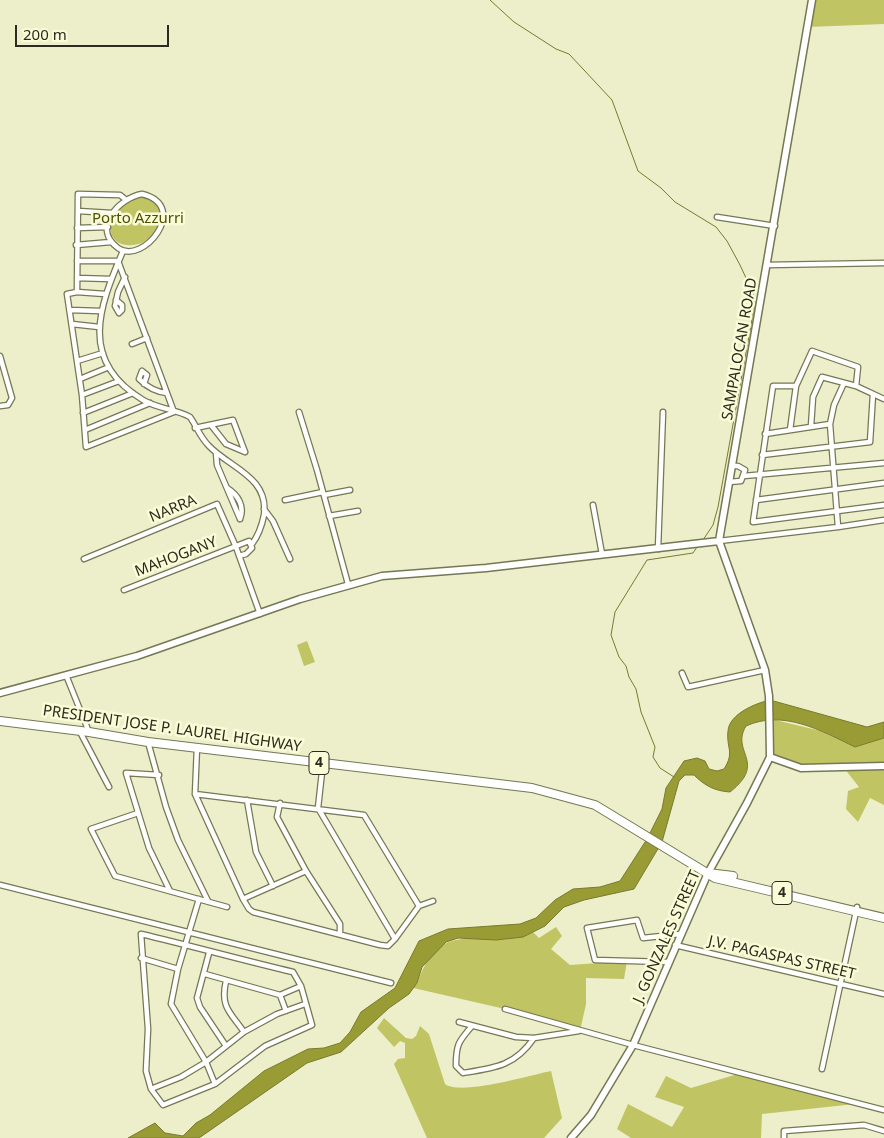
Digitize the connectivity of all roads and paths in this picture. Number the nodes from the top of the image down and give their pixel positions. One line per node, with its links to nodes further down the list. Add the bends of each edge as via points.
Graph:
1 (812, 0): 6 (main road, SAMPALOCAN ROAD)
2 (125, 199): 3 (street, via 120,195 78,194); 4 (street); 11 (street, via 142,194 154,197 164,213 162,224 151,241 134,251)
3 (78, 211): 4 (street); 8 (street)
4 (112, 212): 7 (street)
5 (717, 217): 6 (street)
6 (775, 226): 15 (main road, SAMPALOCAN ROAD)
7 (108, 227): 8 (street); 9 (street)
8 (77, 228): 10 (street)
9 (111, 242): 10 (street); 11 (street)
10 (76, 244): 12 (street)
11 (123, 251): 13 (street)
12 (77, 261): 13 (street); 17 (street)
13 (118, 261): 16 (street); 18 (street)
14 (884, 263): 15 (street)
15 (767, 265): 61 (main road, SAMPALOCAN ROAD)
16 (125, 277): 21 (street); 26 (street)
17 (78, 278): 18 (street); 19 (street)
18 (110, 279): 20 (street)
19 (77, 292): 20 (street); 22 (street, via 67,294)
20 (105, 294): 23 (street)
21 (116, 300)
22 (70, 310): 23 (street); 24 (street)
23 (100, 311): 25 (street)
24 (72, 324): 25 (street); 30 (street)
25 (98, 327): 28 (street)
26 (147, 338): 27 (street); 40 (street)
27 (132, 344)
28 (103, 353): 30 (street); 31 (street)
29 (0, 356): 32 (street)
30 (77, 361): 33 (street)
31 (109, 367): 33 (street); 34 (street)
32 (2, 370): 45 (street, via 12,398 8,405)
33 (80, 379): 42 (street)
34 (119, 381): 39 (street); 42 (street)
35 (844, 383): 38 (street); 50 (street); 52 (street, via 822,377 813,397)
36 (144, 384): 40 (street)
37 (796, 386): 38 (street, via 812,351 858,367); 55 (street); 56 (street, via 773,386)
38 (856, 386): 41 (street)
39 (133, 393): 44 (street); 49 (street)
40 (167, 393): 46 (street)
41 (873, 394): 43 (street); 57 (street, via 870,442)
42 (82, 395): 49 (street)
43 (884, 399)
44 (150, 403): 46 (street); 54 (street)
45 (0, 406)
46 (174, 412): 53 (street, via 190,417); 54 (street, via 86,447)
47 (299, 412): 70 (street)
48 (663, 412): 84 (street)
49 (84, 413): 54 (street)
50 (830, 424): 52 (street); 57 (street)
51 (211, 425): 51 (street, via 226,444 245,452 233,420); 53 (street)
52 (811, 426): 55 (street)
53 (195, 428): 58 (street)
54 (85, 430)
55 (790, 430): 56 (street)
56 (766, 434): 59 (street)
57 (831, 447): 59 (street); 62 (street)
58 (216, 452): 67 (street, via 217,465); 75 (street, via 257,485)
59 (762, 455): 63 (street)
60 (884, 463): 62 (street)
61 (732, 466): 64 (street, via 745,470); 65 (main road, SAMPALOCAN ROAD)
62 (833, 468): 63 (street); 69 (street)
63 (759, 475): 64 (street); 72 (street)
64 (744, 476): 65 (street, via 741,481)
65 (729, 482): 81 (main road, SAMPALOCAN ROAD)
66 (884, 483): 69 (street)
67 (227, 488): 67 (street, via 240,502 240,519)
68 (350, 490): 70 (street)
69 (835, 490): 72 (street); 77 (street)
70 (323, 494): 71 (street); 78 (street)
71 (285, 500)
72 (756, 500): 77 (street, via 753,522)
73 (592, 505): 85 (street)
74 (884, 505): 77 (street)
75 (264, 509): 82 (street, via 260,530); 88 (street)
76 (358, 511): 78 (street)
77 (836, 511): 80 (street)
78 (329, 516): 89 (street)
79 (884, 520): 80 (street)
80 (838, 527): 81 (street)
81 (719, 541): 84 (main road); 92 (main road, SAMPALOCAN ROAD)
82 (250, 542): 83 (street, MAHOGANY, via 241,542); 86 (street, via 250,551)
83 (236, 547): 86 (street, NARRA); 87 (street, NARRA, via 217,504); 90 (street, MAHOGANY)
84 (658, 549): 85 (main road)
85 (602, 554): 89 (main road, via 382,576)
86 (239, 556): 91 (street, NARRA)
87 (84, 559)
88 (290, 559)
89 (348, 584): 91 (main road)
90 (124, 590)
91 (260, 614): 94 (main road, via 137,656)
92 (765, 670): 93 (street, via 688,687); 101 (main road, SAMPALOCAN ROAD, via 769,696)
93 (682, 672)
94 (66, 675): 95 (main road); 98 (street)
95 (0, 693)
96 (0, 721): 97 (highway, PRESIDENT JOSE P. LAUREL HIGHWAY / 4)
97 (79, 730): 98 (highway, PRESIDENT JOSE P. LAUREL HIGHWAY / 4); 105 (street)
98 (89, 732): 99 (highway, PRESIDENT JOSE P. LAUREL HIGHWAY / 4)
99 (148, 742): 100 (highway, PRESIDENT JOSE P. LAUREL HIGHWAY / 4); 104 (street)
100 (197, 747): 102 (highway, PRESIDENT JOSE P. LAUREL HIGHWAY / 4); 106 (street)
101 (770, 757): 103 (main road, via 801,768); 112 (main road, J. GONZALES STREET)
102 (323, 763): 109 (street); 112 (highway, PRESIDENT JOSE P. LAUREL HIGHWAY / 4, via 532,788 595,805)
103 (884, 766)
104 (159, 775): 110 (street, via 126,773); 118 (street, via 178,840)
105 (108, 787)
106 (195, 794): 107 (street); 117 (street)
107 (247, 800): 108 (street); 114 (street, via 256,852)
108 (280, 803): 109 (street); 111 (street, via 278,817)
109 (318, 808): 120 (street, via 364,815); 128 (street)
110 (138, 813): 115 (street, via 148,848); 115 (street, via 91,829 115,876)
111 (306, 871): 114 (street); 126 (street, via 340,924)
112 (708, 873): 122 (highway, PRESIDENT JOSE P. LAUREL HIGHWAY / 4, via 715,878); 127 (main road, J. GONZALES STREET)
113 (0, 885): 125 (street)
114 (273, 886): 117 (street)
115 (171, 891): 116 (street)
116 (199, 899): 118 (street); 125 (street)
117 (243, 899): 126 (street, via 253,912)
118 (208, 901): 121 (street)
119 (433, 901): 120 (street)
120 (419, 906): 128 (street)
121 (227, 907)
122 (856, 909): 123 (highway, PRESIDENT JOSE P. LAUREL HIGHWAY / 4); 124 (highway, PRESIDENT JOSE P. LAUREL HIGHWAY / 4); 138 (street)
123 (884, 913)
124 (884, 918)
125 (189, 933): 129 (street); 137 (street)
126 (340, 934): 128 (street, via 388,946)
127 (680, 934): 130 (main road, J. GONZALES STREET); 133 (street, via 643,938 637,920 587,928 595,960)
128 (396, 939)
129 (186, 945): 131 (street); 132 (street, via 141,934); 134 (street)
130 (675, 945): 133 (main road, J. GONZALES STREET); 138 (street, J.V. PAGASPAS STREET)
131 (209, 953): 135 (street); 139 (street, via 293,972)
132 (141, 958): 134 (street); 155 (street, via 148,1029 146,1072)
133 (667, 962): 150 (main road, J. GONZALES STREET)
134 (178, 969): 152 (street, via 171,1004)
135 (204, 974): 136 (street); 151 (street, via 197,998 200,1008)
136 (226, 981): 141 (street); 148 (street, via 224,1003)
137 (391, 983)
138 (841, 985): 140 (street, J.V. PAGASPAS STREET); 153 (street)
139 (301, 986): 141 (street); 142 (street)
140 (884, 994)
141 (280, 995): 144 (street)
142 (305, 1004): 144 (street); 154 (street, via 312,1025 265,1046)
143 (505, 1009): 147 (street)
144 (286, 1010): 148 (street)
145 (459, 1022): 146 (street)
146 (472, 1026): 149 (street); 149 (street, via 456,1047 456,1066 463,1073 500,1067 522,1054)
147 (580, 1031): 149 (street); 150 (street)
148 (244, 1032): 151 (street)
149 (534, 1038)
150 (633, 1045): 156 (street); 158 (main road, J. GONZALES STREET, via 588,1118)
151 (226, 1046): 152 (street)
152 (206, 1062): 154 (street); 155 (street)
153 (822, 1069)
154 (215, 1084): 155 (street, via 163,1105)
155 (151, 1089)
156 (884, 1110)
157 (884, 1131): 159 (street, via 864,1126 784,1131)
158 (571, 1138)
159 (784, 1138)

